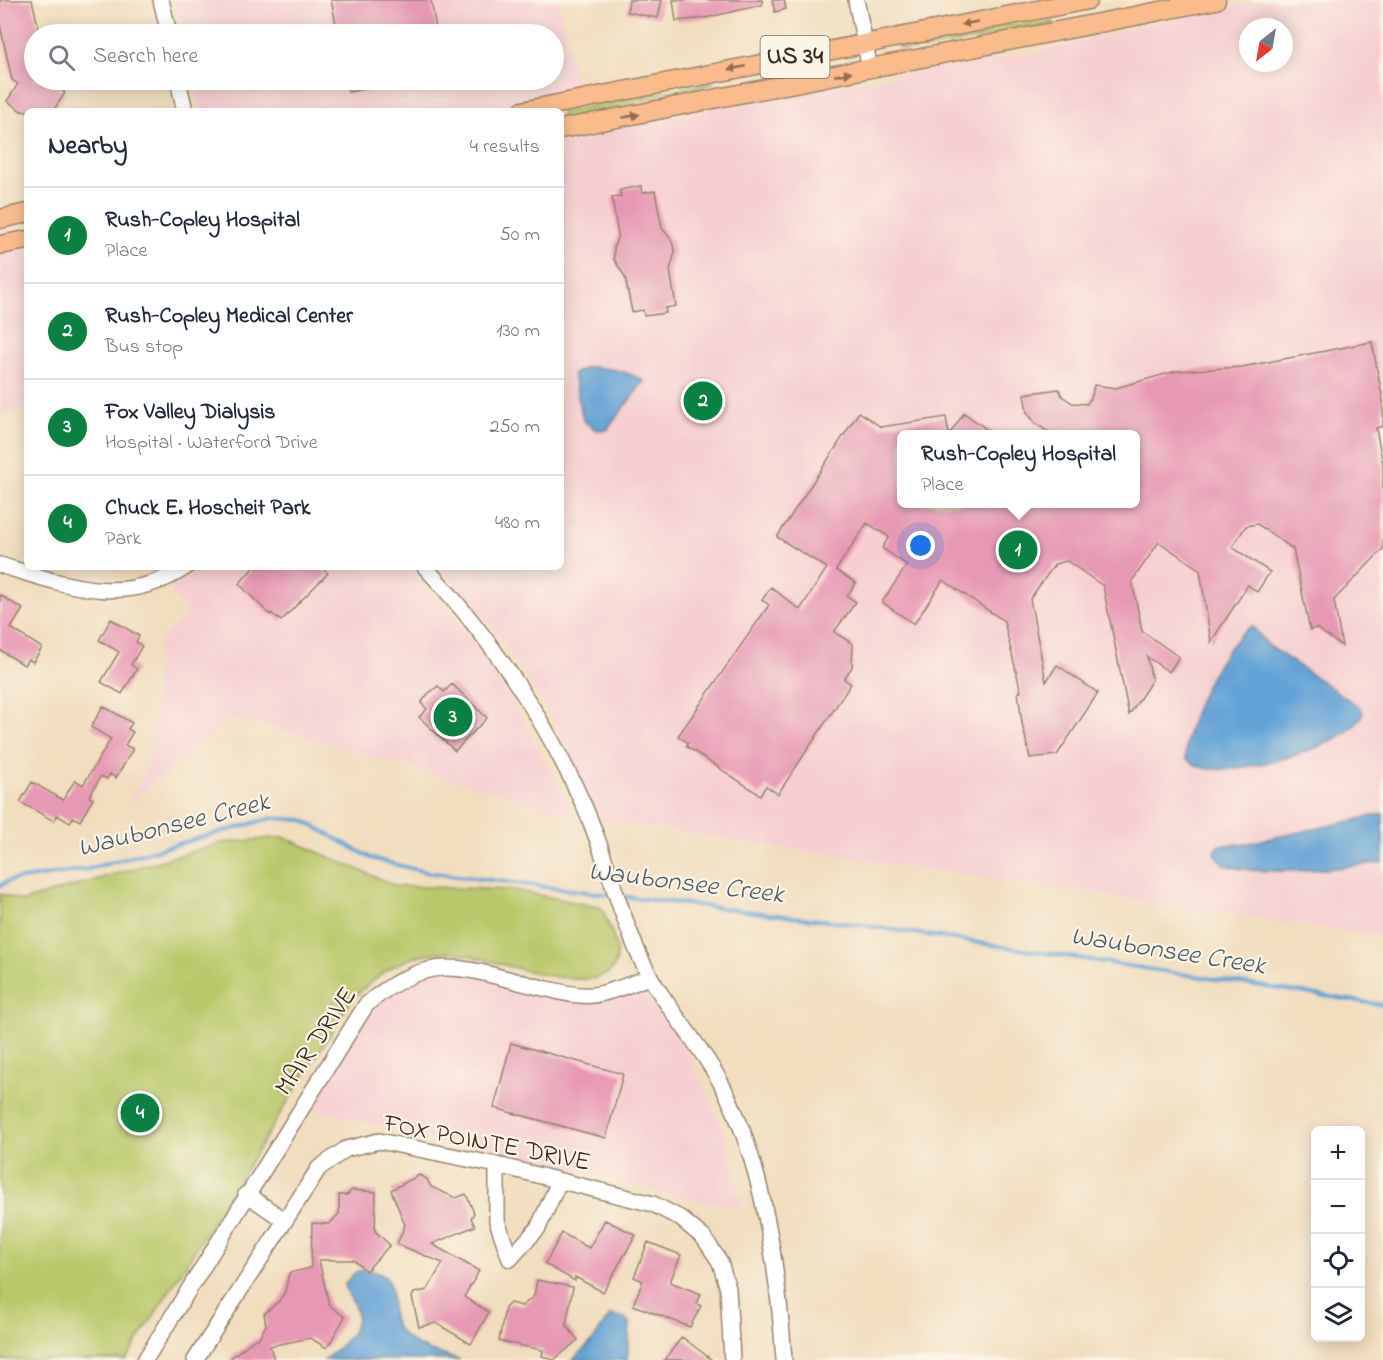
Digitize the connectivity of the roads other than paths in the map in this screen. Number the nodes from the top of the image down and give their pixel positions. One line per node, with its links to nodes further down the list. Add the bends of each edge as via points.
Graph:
1 (161, 0): 5 (street)
2 (856, 0): 6 (street)
3 (1088, 0): 6 (main road, US 34, one-way to 6)
4 (1216, 0): 7 (main road, US 34)
5 (167, 24)
6 (865, 43): 7 (street); 10 (main road, US 34, one-way to 10)
7 (870, 69): 11 (main road, US 34, one-way to 7)
8 (180, 90): 9 (street)
9 (184, 108)
10 (537, 108)
11 (564, 128)
12 (24, 214): 13 (main road)
13 (0, 219)
14 (24, 241): 15 (main road)
15 (0, 245)
16 (0, 565): 17 (street, via 76,588 110,590 156,583)
17 (180, 570)
18 (428, 570): 19 (street, via 480,632 561,759 585,808)
19 (650, 977): 22 (street, MAIR DRIVE, via 593,995 566,993 457,968 435,967 396,980 366,1005); 27 (street, via 721,1082 745,1140 773,1263)
20 (497, 1165): 21 (street, FOX POINTE DRIVE); 21 (street, via 497,1221 510,1259 538,1228); 23 (street, FOX POINTE DRIVE, via 379,1141 346,1149 319,1168)
21 (559, 1182): 26 (street, FOX POINTE DRIVE, via 653,1204 680,1218 704,1238 720,1262 728,1288)
22 (246, 1194): 23 (street); 24 (street, MAIR DRIVE)
23 (284, 1220): 25 (street, FOX POINTE DRIVE)
24 (145, 1360)
25 (195, 1360)
26 (732, 1360)
27 (784, 1360)

